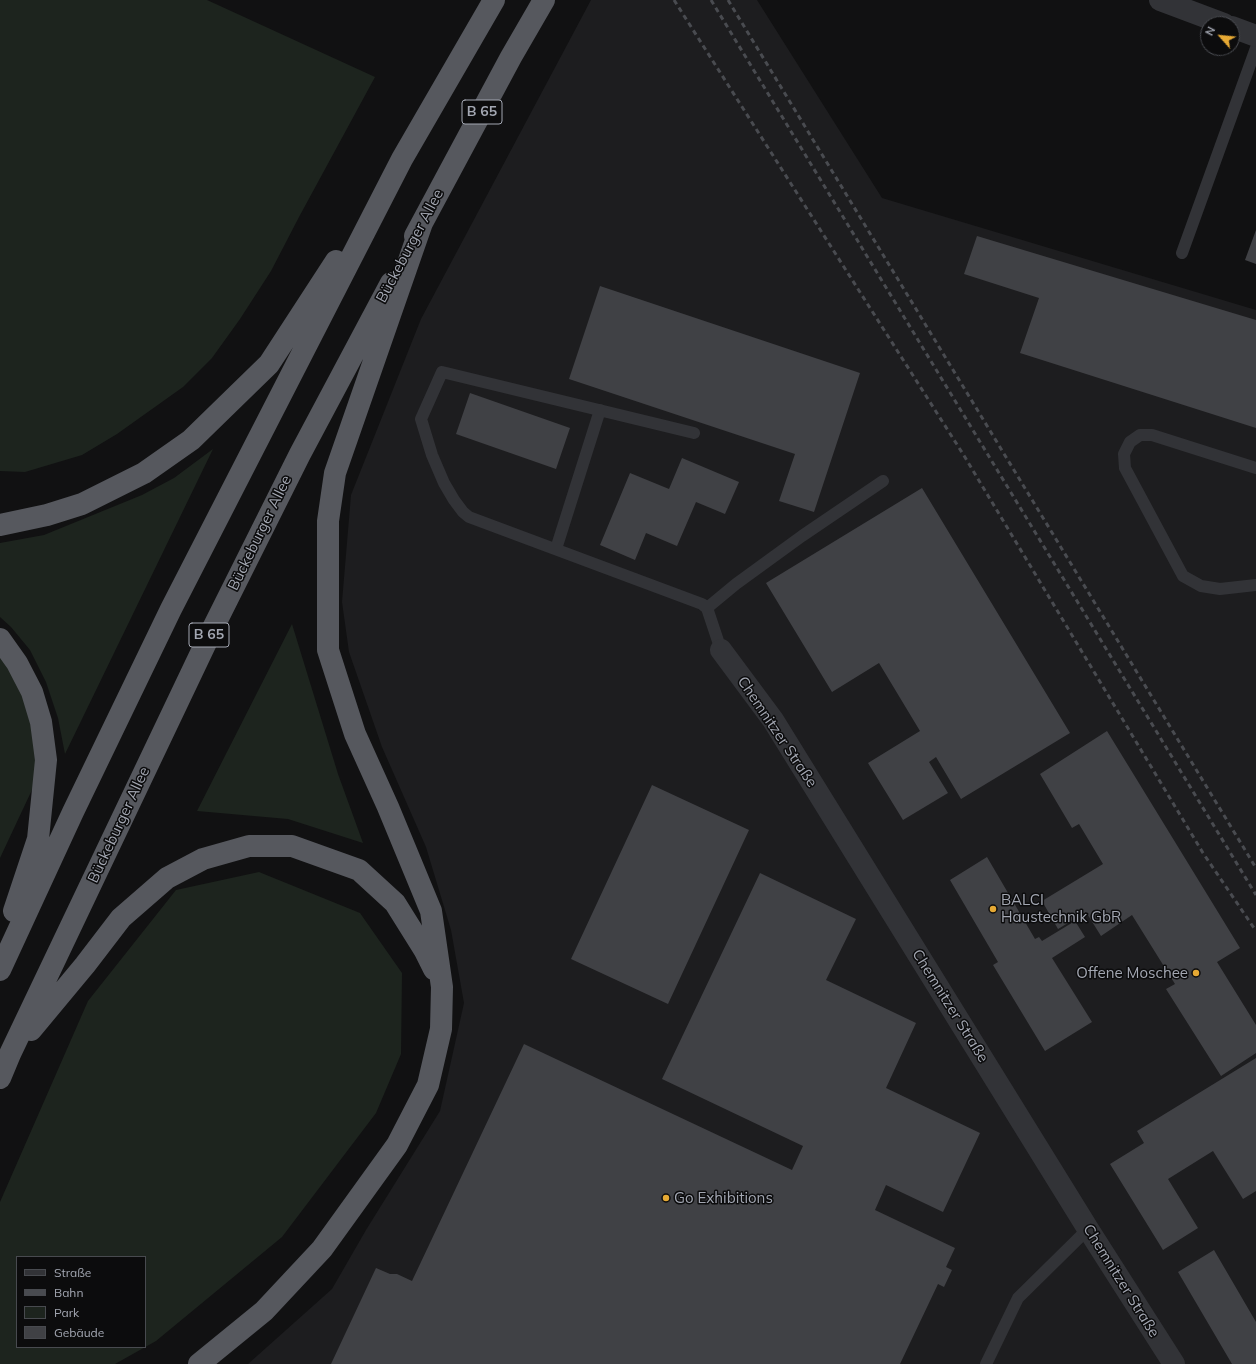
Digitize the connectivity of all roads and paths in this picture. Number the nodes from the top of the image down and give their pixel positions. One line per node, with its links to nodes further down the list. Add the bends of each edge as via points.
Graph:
1 (494, 0): 8 (highway, B 65)
2 (544, 0): 9 (highway, Bückeburger Allee / B 65)
3 (1162, 0): 4 (street)
4 (1203, 16)
5 (1240, 30): 6 (street)
6 (1256, 36)
7 (1256, 48): 10 (lane)
8 (402, 159): 15 (highway, via 268,364 191,440 144,474 82,504); 22 (highway, B 65, via 171,609)
9 (422, 223): 23 (highway, via 336,473 328,521 328,650 355,734 431,911); 24 (highway, Bückeburger Allee / B 65, via 300,454 211,632)
10 (1182, 253)
11 (600, 410): 12 (lane); 16 (lane); 16 (lane, via 442,372 421,419 444,483 463,512 469,517)
12 (694, 433)
13 (1256, 468): 17 (lane, via 1152,435 1140,435 1130,442 1124,454 1125,468 1183,576 1201,586 1220,589)
14 (883, 481): 18 (lane, via 802,536)
15 (0, 525)
16 (556, 549): 18 (lane, via 688,598)
17 (1256, 585)
18 (707, 608): 20 (lane)
19 (0, 639): 21 (highway, via 17,663 32,692 41,722 46,760 38,839)
20 (721, 650): 26 (street, Chemnitzer Straße, via 773,720)
21 (0, 953)
22 (0, 970)
23 (442, 987): 24 (highway, via 425,951 395,903 358,870 292,846 249,846 203,859 167,878 121,918); 27 (highway, via 441,1029 428,1085 397,1145 322,1249 264,1311)
24 (10, 1054): 25 (highway, Bückeburger Allee / B 65)
25 (0, 1078)
26 (1088, 1229): 28 (lane, via 1018,1298); 29 (street, Chemnitzer Straße)
27 (199, 1364)
28 (986, 1364)
29 (1174, 1364)

